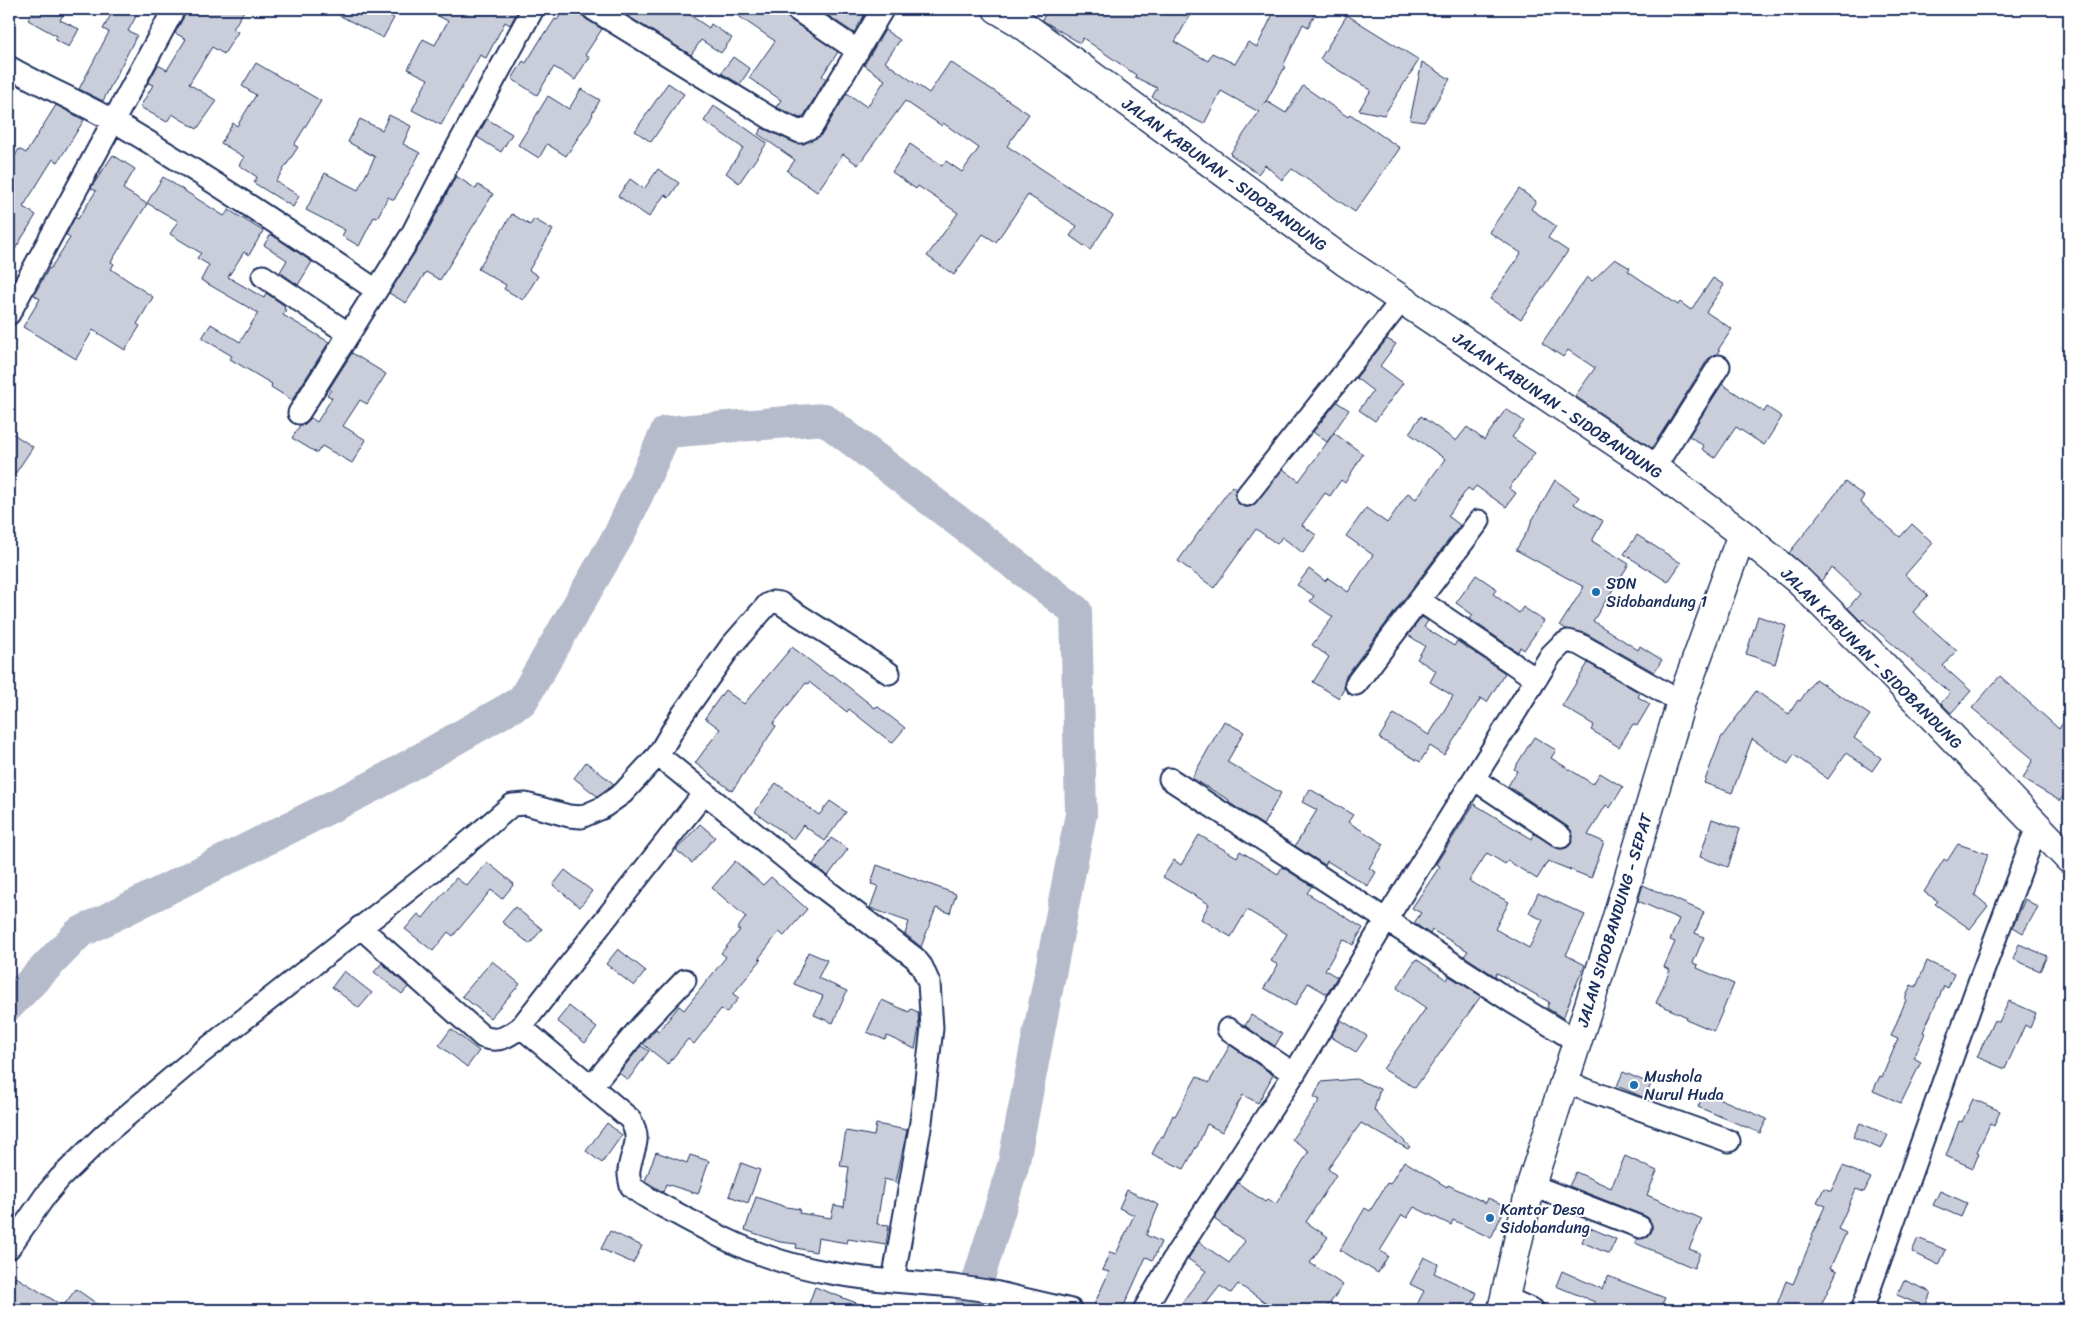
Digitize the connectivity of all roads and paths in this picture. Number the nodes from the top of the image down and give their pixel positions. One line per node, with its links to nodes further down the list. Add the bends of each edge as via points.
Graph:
1 (174, 9): 9 (street)
2 (533, 9): 11 (street, via 412,234)
3 (593, 9): 7 (street, via 772,119 800,132 812,127)
4 (796, 9): 7 (street)
5 (882, 10): 7 (street)
6 (1014, 13): 12 (street, JALAN KABUNAN - SIDOBANDUNG, via 1344,261)
7 (858, 51)
8 (9, 67): 9 (street)
9 (114, 122): 11 (street, via 240,198); 13 (street)
10 (263, 276): 14 (street)
11 (376, 290): 14 (street)
12 (1394, 310): 17 (street, JALAN KABUNAN - SIDOBANDUNG); 18 (street)
13 (9, 313)
14 (348, 334): 16 (street)
15 (1719, 366): 17 (street)
16 (299, 414)
17 (1654, 468): 20 (street, JALAN KABUNAN - SIDOBANDUNG)
18 (1247, 495)
19 (1479, 521): 21 (street)
20 (1742, 534): 25 (street, JALAN SIDOBANDUNG - SEPAT); 30 (street, JALAN KABUNAN - SIDOBANDUNG, via 1813,595 1874,656)
21 (1419, 600): 23 (street); 24 (street)
22 (889, 673): 26 (street, via 780,603 773,602 731,646)
23 (1536, 679): 25 (street, via 1551,655 1568,641 1580,644); 28 (street)
24 (1356, 684)
25 (1681, 702): 38 (street, JALAN SIDOBANDUNG - SEPAT)
26 (658, 755): 29 (street); 34 (street, via 623,793 602,808 581,817 526,804 512,805)
27 (1170, 779): 33 (street)
28 (1474, 779): 31 (street); 33 (street)
29 (705, 792): 36 (street); 46 (street, via 800,871 915,958 929,983 932,1028 921,1122)
30 (2035, 835): 32 (street, JALAN KABUNAN - SIDOBANDUNG); 51 (street)
31 (1561, 837)
32 (2069, 859)
33 (1386, 920): 38 (street); 39 (street)
34 (360, 927): 36 (street, via 483,1036 493,1040 504,1039); 45 (street, via 105,1134 44,1196)
35 (685, 980): 41 (street)
36 (521, 1027): 41 (street)
37 (1228, 1029): 39 (street)
38 (1578, 1042): 40 (street, JALAN SIDOBANDUNG - SEPAT)
39 (1294, 1074): 49 (street)
40 (1564, 1082): 42 (street); 43 (street, JALAN SIDOBANDUNG - SEPAT)
41 (592, 1086): 46 (street, via 630,1119 636,1130 636,1145 628,1172 630,1186 640,1194 765,1256 845,1276)
42 (1729, 1141)
43 (1531, 1185): 44 (street); 47 (street, JALAN SIDOBANDUNG - SEPAT)
44 (1640, 1227)
45 (9, 1248)
46 (893, 1280): 48 (street, via 994,1292)
47 (1504, 1304): 50 (street)
48 (1071, 1310)
49 (1144, 1310)
50 (1532, 1310)
51 (1862, 1310)

